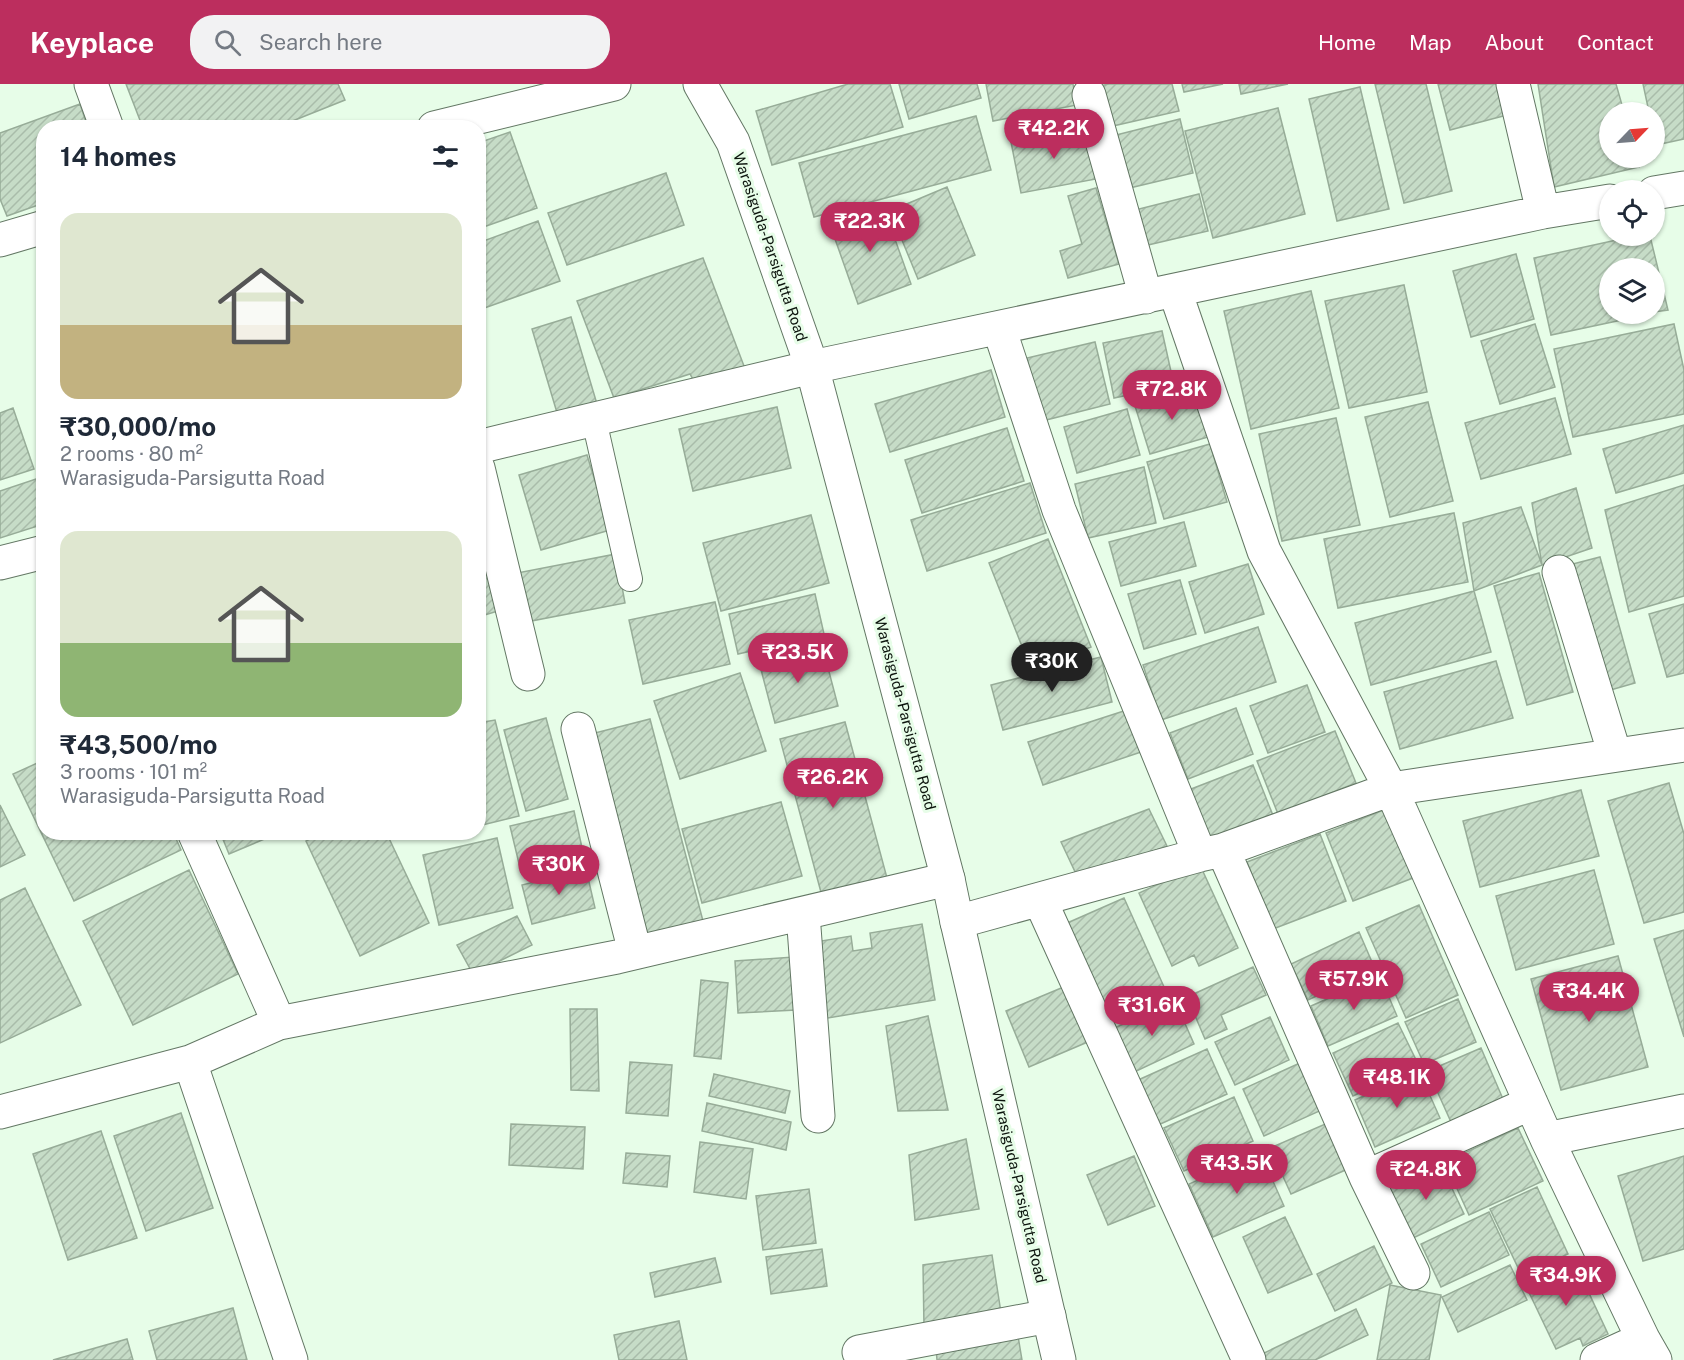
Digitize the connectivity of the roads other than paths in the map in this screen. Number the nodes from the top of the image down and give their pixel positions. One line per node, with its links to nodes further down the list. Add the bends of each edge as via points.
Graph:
1 (91, 84): 6 (street)
2 (614, 84): 7 (street)
3 (700, 84): 16 (street, Warasiguda-Parsigutta Road, via 733,142)
4 (1513, 84): 11 (street)
5 (1089, 95): 14 (street)
6 (104, 120)
7 (467, 120)
8 (1684, 188): 9 (street)
9 (1665, 191)
10 (1599, 203): 11 (street)
11 (1543, 212): 14 (street)
12 (36, 229): 13 (street)
13 (0, 240)
14 (1160, 294): 15 (street); 28 (street, via 1264,551)
15 (999, 327): 16 (street); 30 (street, via 1059,510)
16 (812, 367): 17 (street); 31 (street, Warasiguda-Parsigutta Road)
17 (594, 420): 18 (street); 23 (lane)
18 (486, 445)
19 (486, 501): 24 (street)
20 (36, 554): 21 (street)
21 (0, 563)
22 (1559, 572): 27 (street)
23 (630, 579)
24 (528, 674)
25 (578, 729): 35 (street)
26 (1684, 745): 27 (street)
27 (1615, 755): 28 (street)
28 (1391, 789): 30 (street); 38 (street)
29 (198, 840): 36 (street)
30 (1211, 853): 32 (street); 43 (street)
31 (948, 879): 33 (street); 34 (street, Warasiguda-Parsigutta Road)
32 (1040, 900): 34 (street); 50 (street)
33 (781, 911): 35 (street); 41 (street)
34 (957, 922): 45 (street, Warasiguda-Parsigutta Road)
35 (636, 952): 36 (street)
36 (279, 1023): 37 (street)
37 (190, 1062): 40 (street); 48 (street)
38 (1532, 1103): 42 (street); 43 (street)
39 (1684, 1111): 42 (street)
40 (0, 1112)
41 (818, 1116)
42 (1547, 1139): 46 (street)
43 (1366, 1177): 44 (street)
44 (1413, 1273)
45 (1049, 1316): 47 (street); 49 (street, Warasiguda-Parsigutta Road)
46 (1649, 1349): 51 (street)
47 (860, 1352)
48 (291, 1360)
49 (1059, 1360)
50 (1249, 1360)
51 (1597, 1360)

